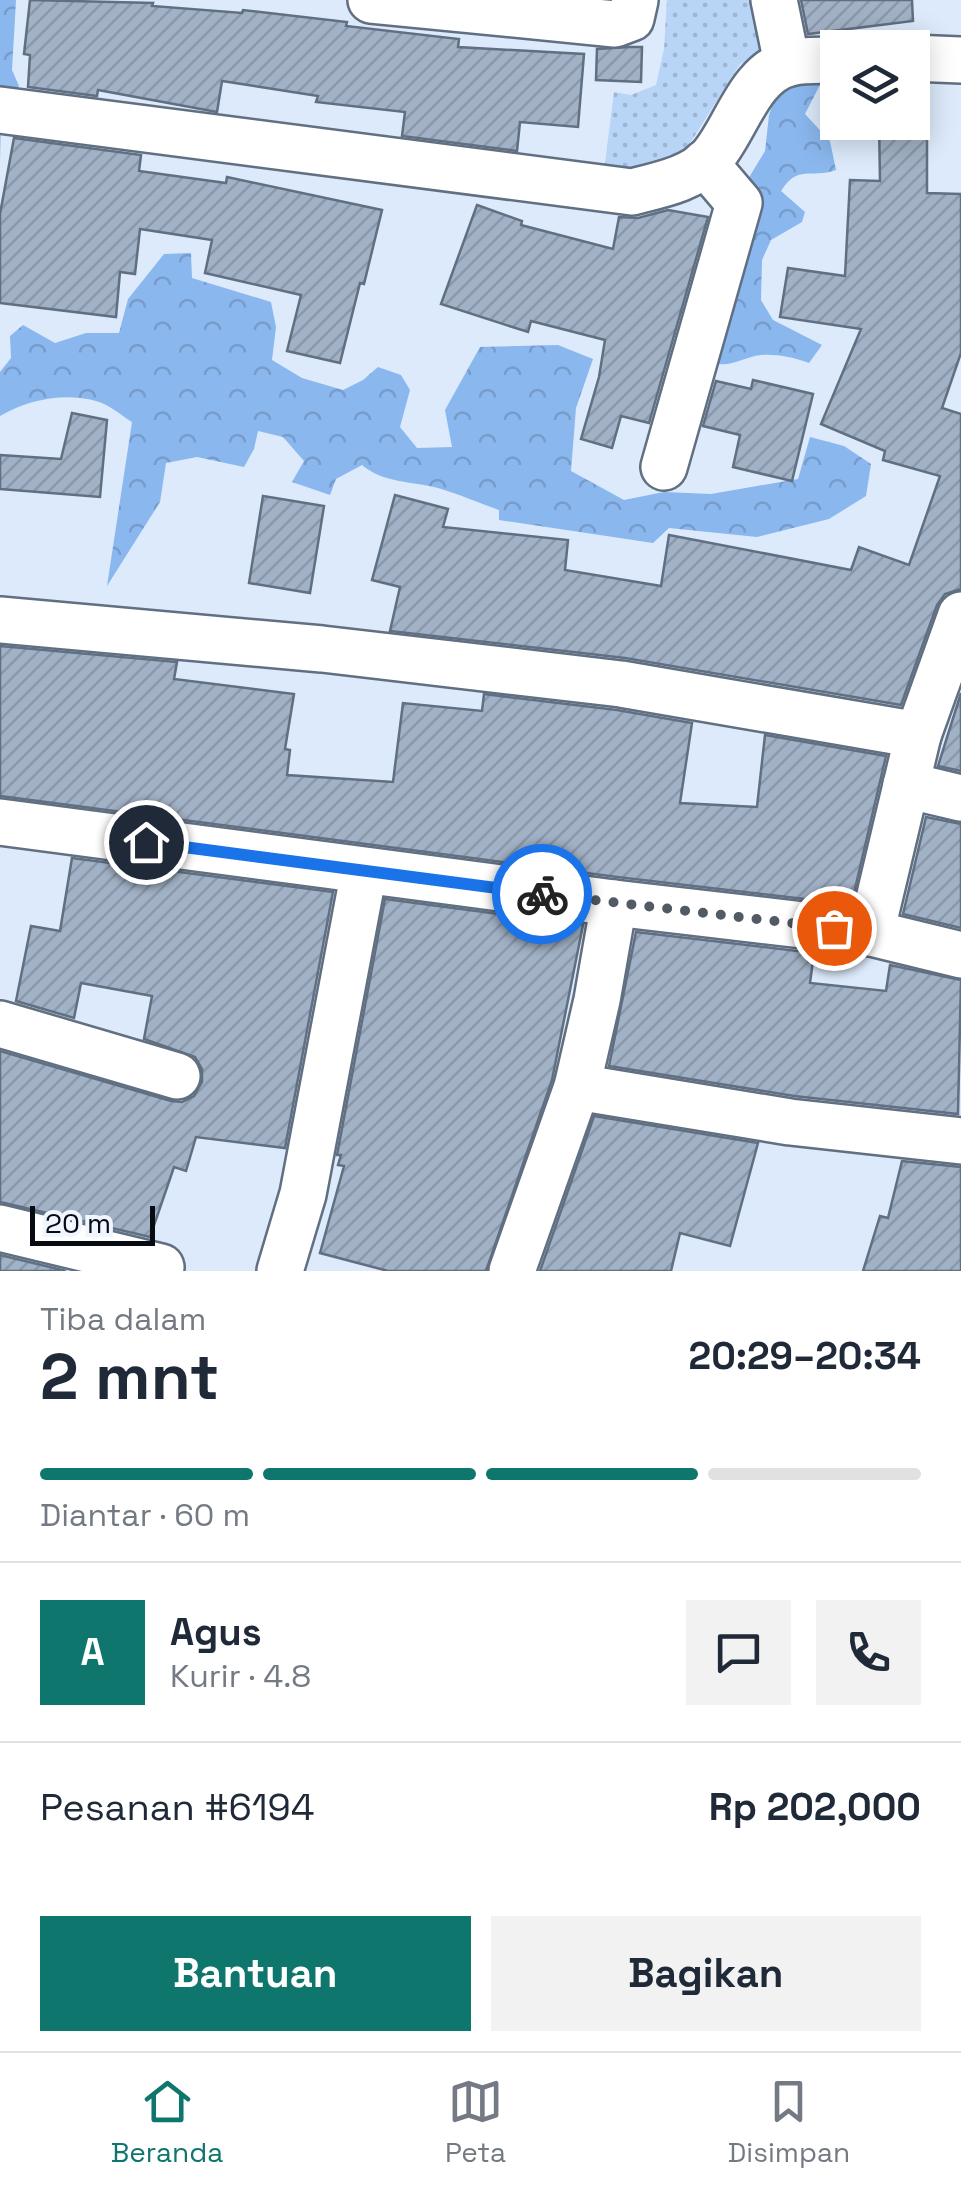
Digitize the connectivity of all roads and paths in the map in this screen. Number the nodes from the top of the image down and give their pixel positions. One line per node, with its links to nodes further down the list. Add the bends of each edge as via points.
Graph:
1 (370, 0): 2 (street, via 615,24 631,18)
2 (635, 0)
3 (774, 0): 7 (street)
4 (930, 59): 5 (street)
5 (961, 60)
6 (820, 61): 7 (street)
7 (788, 63): 9 (street, via 757,86)
8 (0, 110): 9 (street, via 632,192)
9 (705, 163): 10 (street, via 739,203)
10 (664, 467)
11 (961, 615): 13 (street)
12 (0, 620): 13 (street, via 621,684)
13 (918, 735): 14 (street)
14 (906, 785): 15 (street); 19 (street)
15 (961, 798)
16 (0, 822): 17 (street)
17 (364, 871): 18 (street); 27 (street, via 303,1194)
18 (614, 903): 19 (street); 23 (street)
19 (871, 933): 20 (street)
20 (961, 955)
21 (0, 1024): 22 (street)
22 (177, 1076)
23 (577, 1087): 24 (street); 28 (street)
24 (961, 1141)
25 (0, 1228): 26 (street)
26 (161, 1268)
27 (280, 1271)
28 (512, 1271)

